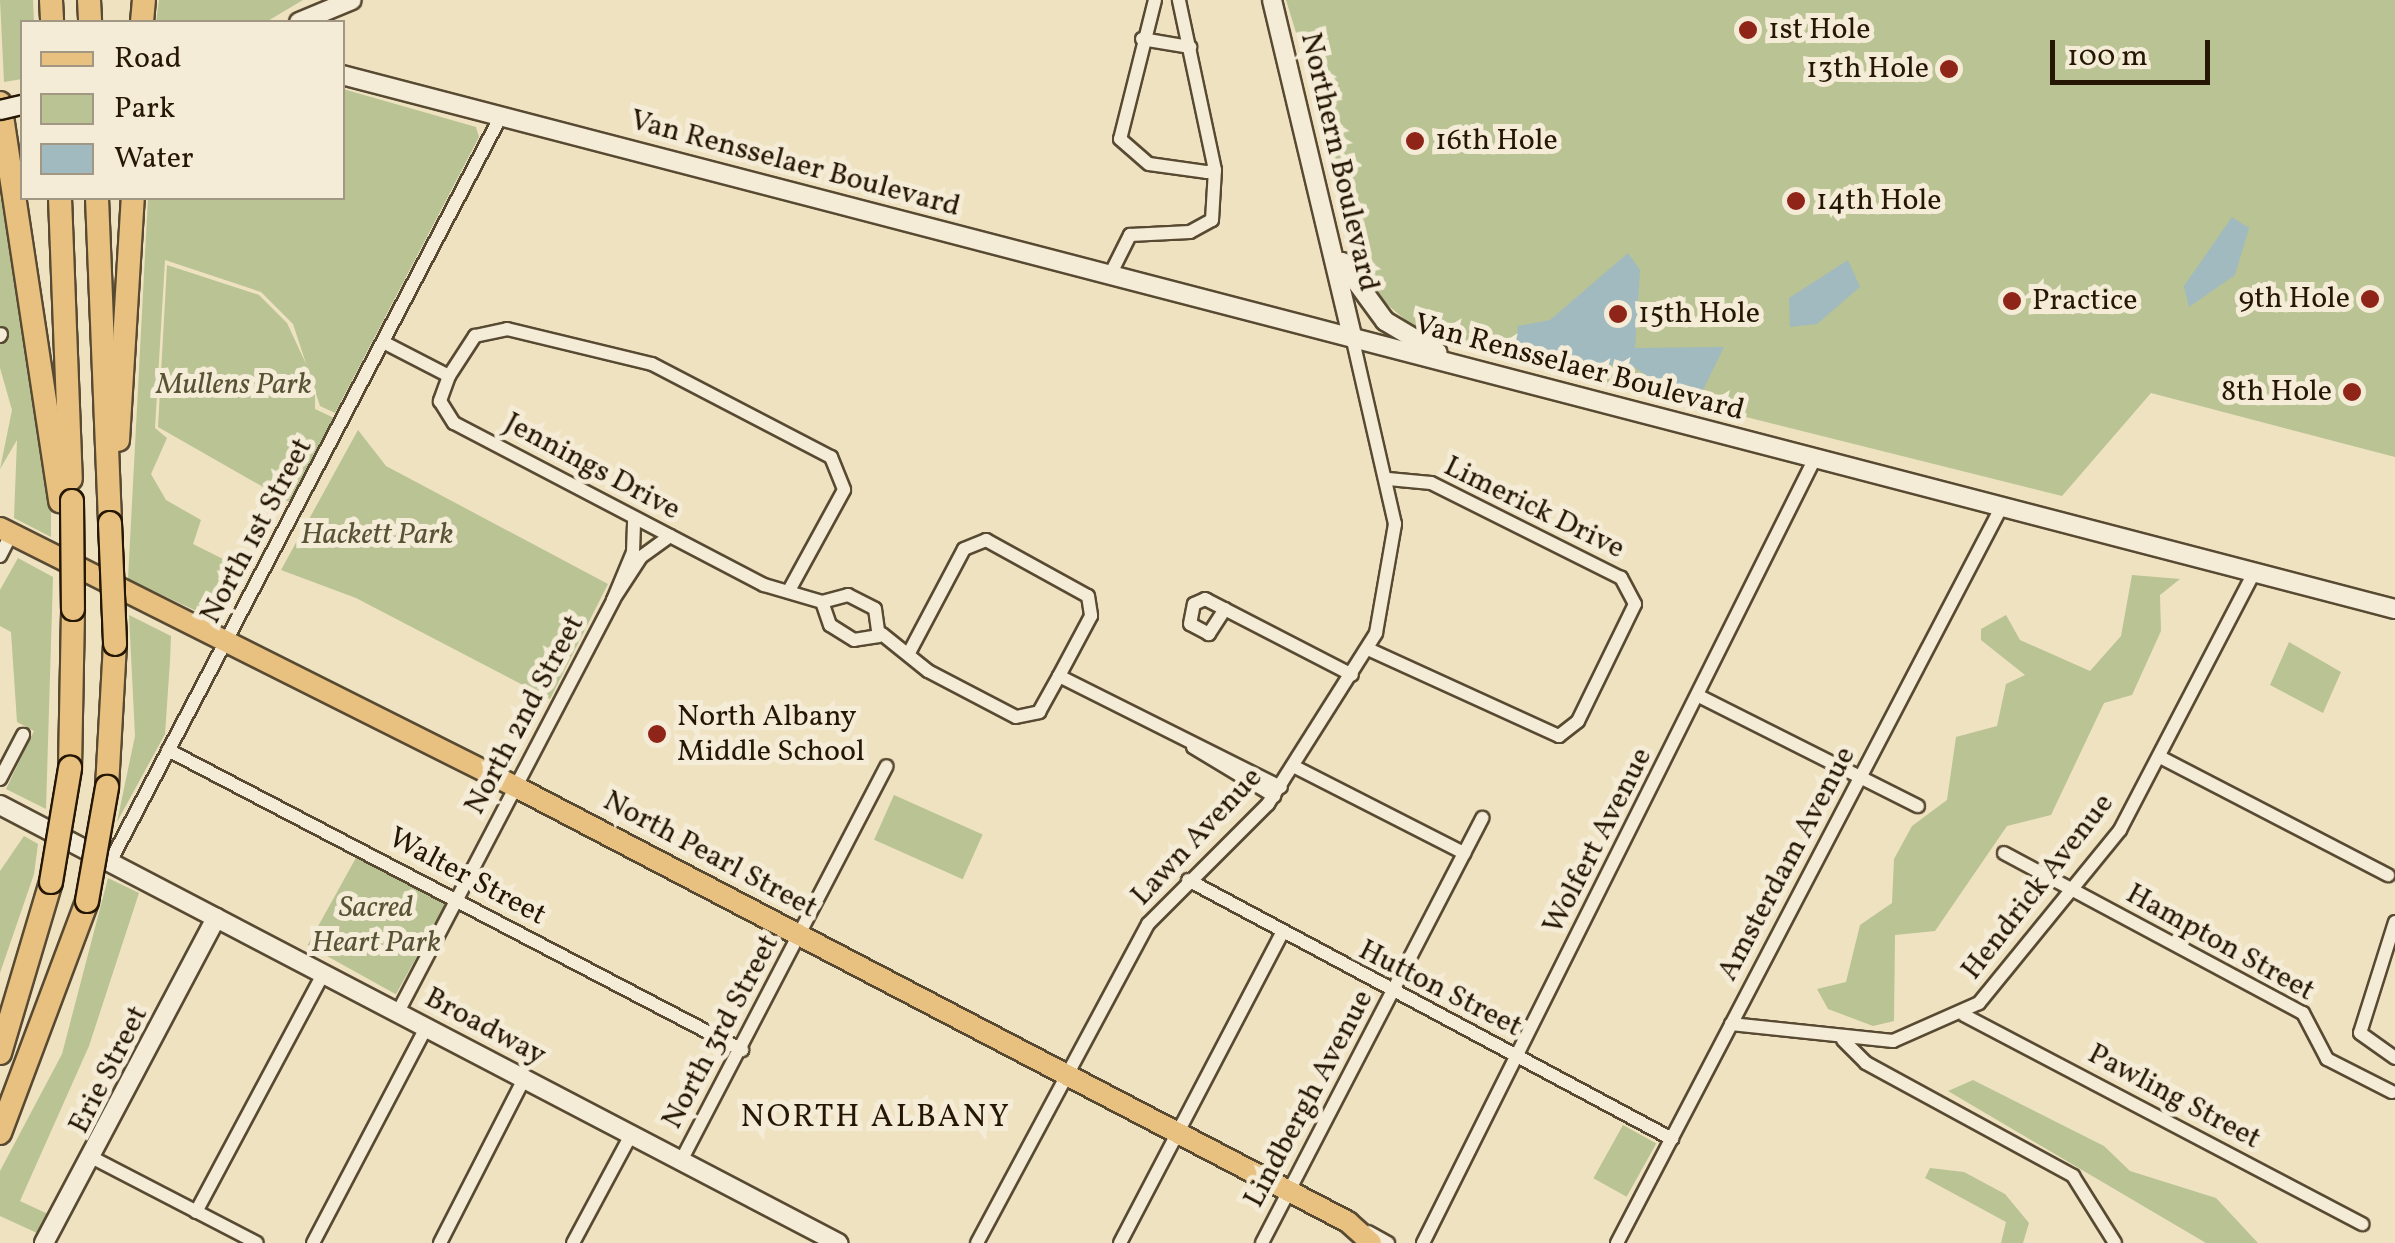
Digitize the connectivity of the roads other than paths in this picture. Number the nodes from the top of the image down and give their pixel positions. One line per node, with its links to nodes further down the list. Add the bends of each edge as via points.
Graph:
1 (334, 0): 6 (street)
2 (352, 0): 7 (street)
3 (1156, 0): 8 (street)
4 (1178, 0): 9 (street)
5 (1272, 0): 17 (street, Northern Boulevard)
6 (304, 20)
7 (306, 20)
8 (1142, 39): 9 (street); 13 (street, via 1121,143 1149,164)
9 (1190, 47): 13 (street)
10 (345, 76): 12 (street, Van Rensselaer Boulevard)
11 (0, 106): 26 (highway)
12 (501, 116): 18 (street, Van Rensselaer Boulevard); 20 (street, North 1st Street)
13 (1214, 170): 18 (street, via 1212,220 1190,232 1130,235)
14 (60, 200): 26 (highway)
15 (97, 200): 25 (highway)
16 (132, 200): 25 (highway)
17 (1322, 205): 19 (street, Northern Boulevard); 21 (street, via 1347,273 1377,312)
18 (1110, 275): 19 (street, Van Rensselaer Boulevard)
19 (1352, 337): 21 (street, Van Rensselaer Boulevard); 24 (street, Lawn Avenue)
20 (385, 343): 22 (street); 39 (street, North 1st Street)
21 (1454, 363): 23 (street, Van Rensselaer Boulevard)
22 (449, 376): 28 (street, Jennings Drive, via 440,401 450,420); 33 (street, via 470,340 506,329 652,364 831,457 844,490)
23 (1814, 460): 27 (street, Van Rensselaer Boulevard); 44 (street, Wolfert Avenue)
24 (1388, 479): 40 (street, Lawn Avenue, via 1394,569); 40 (street, Limerick Drive, via 1431,484 1605,570 1628,583 1634,604 1578,721 1559,736)
25 (110, 498): 77 (highway, bridge, via 115,644 108,788 87,901)
26 (66, 501): 62 (highway, bridge, via 73,609 70,768)
27 (2001, 508): 32 (street, Van Rensselaer Boulevard); 51 (street, Amsterdam Avenue)
28 (634, 518): 30 (street, Jennings Drive); 34 (street, North 2nd Street, via 632,552)
29 (6, 531): 31 (street); 39 (main road, North Pearl Street)
30 (670, 536): 33 (street, Jennings Drive, via 764,585); 34 (street, North 2nd Street, via 642,557)
31 (0, 556)
32 (2254, 573): 37 (street, Van Rensselaer Boulevard); 47 (street, Hendrick Avenue)
33 (791, 587): 35 (street, Jennings Drive)
34 (613, 600): 52 (street, North 2nd Street)
35 (822, 602): 38 (street, Jennings Drive, via 844,637); 38 (street, Jennings Drive, via 842,595 867,602)
36 (1225, 609): 42 (street)
37 (2395, 609)
38 (882, 634): 41 (street, Jennings Drive)
39 (227, 641): 46 (street, North 1st Street); 52 (main road, North Pearl Street)
40 (1368, 649): 42 (street, Lawn Avenue)
41 (910, 652): 43 (street, Jennings Drive, via 928,671 1020,718 1039,712); 43 (street, via 964,549 986,540 1088,596 1091,616)
42 (1352, 675): 49 (street, Lawn Avenue)
43 (1059, 676): 53 (street)
44 (1698, 696): 51 (street); 80 (street, Wolfert Avenue)
45 (23, 735): 50 (street)
46 (168, 750): 59 (street, North 1st Street); 64 (street, Walter Street)
47 (2160, 757): 60 (street); 63 (street, Hendrick Avenue)
48 (888, 766): 68 (street, North 3rd Street)
49 (1295, 767): 53 (street, Lawn Avenue); 57 (street)
50 (0, 779)
51 (1860, 780): 55 (street); 74 (street, Amsterdam Avenue)
52 (516, 787): 64 (street, North 2nd Street); 68 (main road, North Pearl Street)
53 (1278, 792): 61 (street, Lawn Avenue)
54 (0, 805): 59 (street, Broadway)
55 (1918, 806)
56 (1482, 818): 57 (street, Lindbergh Avenue)
57 (1464, 853): 70 (street, Lindbergh Avenue)
58 (2004, 853): 63 (street, Hampton Street)
59 (110, 862): 65 (street, Broadway)
60 (2388, 875)
61 (1188, 880): 67 (street, Hutton Street); 82 (street, Lawn Avenue, via 1148,924)
62 (49, 892): 73 (highway); 79 (highway)
63 (2073, 892): 72 (street, Hendrick Avenue); 84 (street, Hampton Street, via 2303,1012 2327,1058)
64 (457, 900): 71 (street, North 2nd Street); 78 (street, Walter Street)
65 (216, 918): 69 (street, Broadway); 90 (street, Erie Street)
66 (2395, 922): 81 (street, via 2360,1033)
67 (1282, 935): 70 (street, Hutton Street); 86 (street)
68 (799, 936): 78 (street, North 3rd Street); 82 (main road, North Pearl Street)
69 (323, 974): 71 (street, Broadway); 93 (street)
70 (1393, 993): 80 (street, Hutton Street); 92 (street, Lindbergh Avenue)
71 (398, 1012): 75 (street, Broadway)
72 (1964, 1015): 76 (street, Hendrick Avenue, via 1904,1039); 95 (street, Pawling Street)
73 (0, 1023)
74 (1731, 1024): 76 (street, Hendrick Avenue); 89 (street, Amsterdam Avenue)
75 (426, 1028): 83 (street, Broadway); 98 (street)
76 (1843, 1040): 109 (street, via 1880,1071 2073,1176)
77 (39, 1046): 85 (highway); 87 (highway)
78 (742, 1050): 91 (street, North 3rd Street)
79 (0, 1053)
80 (1516, 1057): 89 (street, Hutton Street); 107 (street, Wolfert Avenue)
81 (2395, 1058)
82 (1065, 1074): 86 (main road, North Pearl Street); 102 (street, Lawn Avenue)
83 (524, 1079): 88 (street, Broadway); 99 (street)
84 (2392, 1092)
85 (0, 1110)
86 (1178, 1133): 92 (main road, North Pearl Street); 103 (street)
87 (0, 1134)
88 (631, 1135): 91 (street, Broadway); 100 (street)
89 (1672, 1139): 108 (street, Amsterdam Avenue)
90 (94, 1160): 93 (street); 96 (street, Erie Street)
91 (681, 1162): 101 (street, Broadway)
92 (1289, 1191): 94 (main road, North Pearl Street); 104 (street, Lindbergh Avenue)
93 (196, 1212): 97 (street)
94 (1348, 1222): 105 (main road); 106 (street, North Pearl Street)
95 (2362, 1224)
96 (44, 1243)
97 (257, 1243)
98 (313, 1243)
99 (440, 1243)
100 (573, 1243)
101 (838, 1243)
102 (977, 1243)
103 (1120, 1243)
104 (1262, 1243)
105 (1371, 1243)
106 (1388, 1243)
107 (1423, 1243)
108 (1617, 1243)
109 (2115, 1243)

